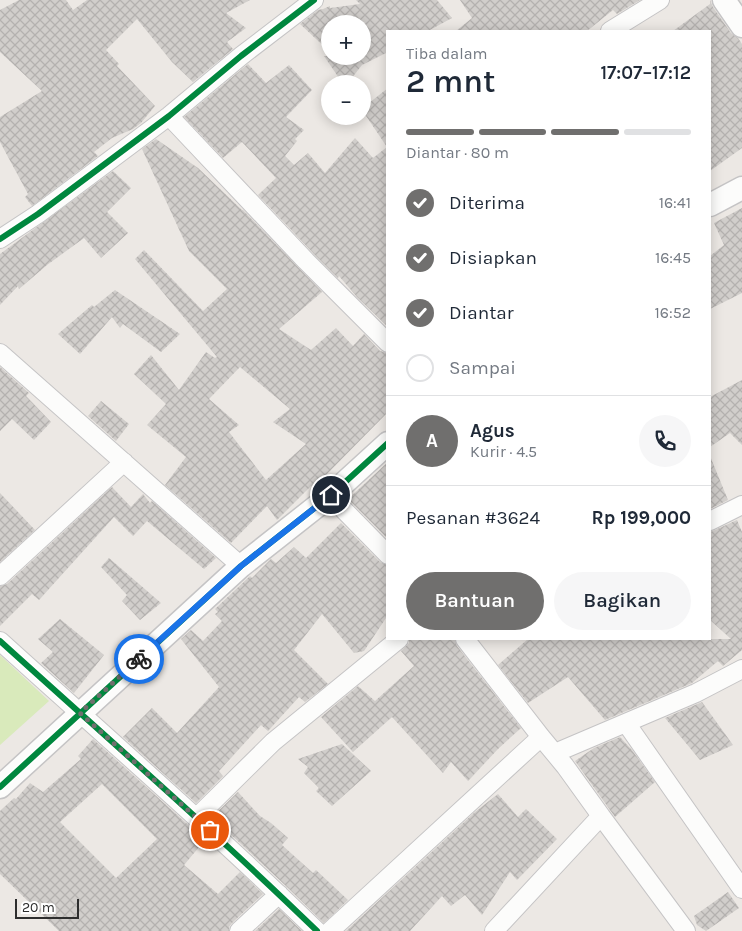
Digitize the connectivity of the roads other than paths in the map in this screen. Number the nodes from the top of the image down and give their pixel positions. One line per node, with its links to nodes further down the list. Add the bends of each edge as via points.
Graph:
1 (314, 0): 6 (street)
2 (660, 0): 5 (street)
3 (724, 0): 4 (street)
4 (742, 26)
5 (612, 30)
6 (169, 116): 9 (street); 10 (street)
7 (742, 188): 8 (street)
8 (711, 204)
9 (0, 239)
10 (386, 341)
11 (0, 353): 13 (street)
12 (386, 445): 14 (street)
13 (124, 462): 18 (street); 19 (street)
14 (331, 495): 17 (street); 18 (street)
15 (742, 505): 16 (street)
16 (711, 520)
17 (386, 553)
18 (241, 566): 24 (street)
19 (0, 576)
20 (398, 640): 30 (street, via 273,742)
21 (466, 640): 26 (street)
22 (0, 641): 24 (street)
23 (742, 669): 25 (street, via 696,693)
24 (80, 713): 28 (street); 30 (street)
25 (626, 722): 27 (street); 31 (street)
26 (541, 738): 27 (street); 35 (street)
27 (555, 753): 29 (street)
28 (0, 786)
29 (601, 816): 36 (street); 37 (street)
30 (196, 818): 32 (street)
31 (742, 890)
32 (279, 894): 33 (street); 34 (street)
33 (239, 931)
34 (317, 931)
35 (330, 931)
36 (494, 931)
37 (686, 931)

